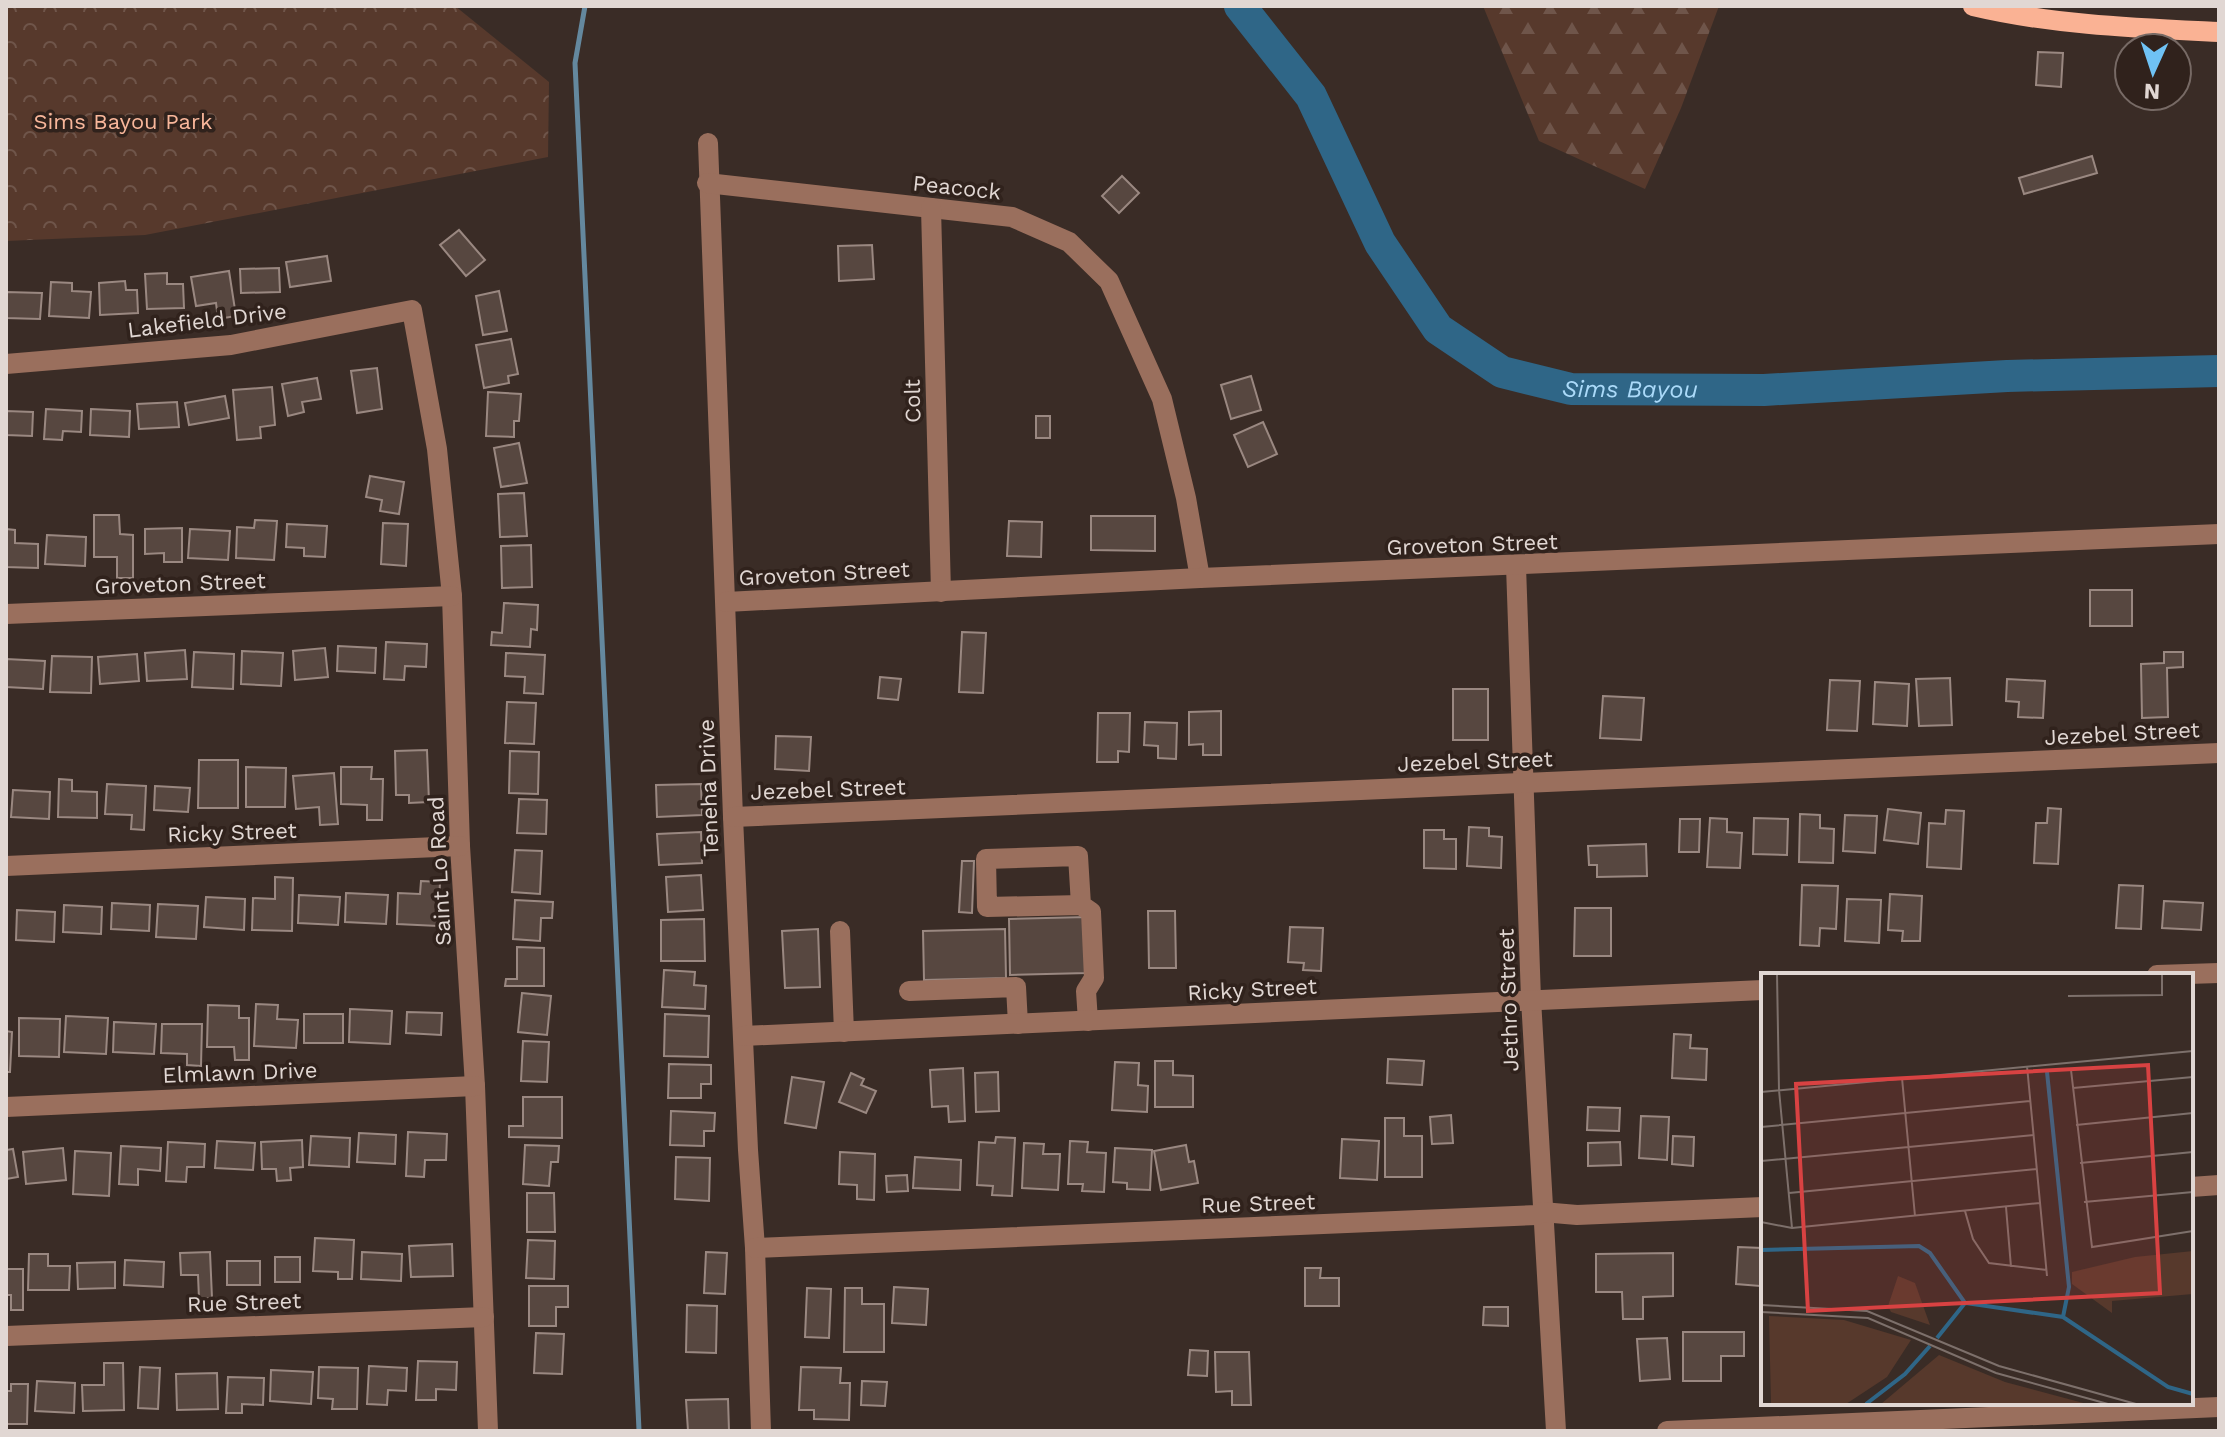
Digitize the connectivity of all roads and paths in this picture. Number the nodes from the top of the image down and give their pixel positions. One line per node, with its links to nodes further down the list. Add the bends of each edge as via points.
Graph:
1 (1973, 6): 3 (main road)
2 (2130, 6): 3 (main road)
3 (2129, 27): 4 (main road)
4 (2219, 32)
5 (708, 143): 6 (street, Teneha Drive)
6 (707, 183): 7 (street, Peacock); 15 (street, Teneha Drive)
7 (931, 208): 12 (street, Peacock, via 1012,217 1069,242 1109,281 1162,399); 13 (street, Colt)
8 (412, 310): 9 (street, Lakefield Drive, via 231,345); 14 (street, Saint Lo Road, via 437,449)
9 (6, 364)
10 (2219, 534): 11 (street, Groveton Street)
11 (1516, 566): 12 (street, Groveton Street); 18 (street, Jethro Street)
12 (1200, 578): 13 (street, Groveton Street)
13 (941, 592): 15 (street, Groveton Street)
14 (452, 596): 16 (street, Groveton Street); 20 (street, Saint Lo Road)
15 (726, 602): 19 (street, Teneha Drive)
16 (6, 614)
17 (2219, 753): 18 (street, Jezebel Street)
18 (1525, 783): 19 (street, Jezebel Street); 29 (street, Jethro Street)
19 (733, 817): 34 (street, Teneha Drive)
20 (460, 846): 21 (street, Ricky Street); 35 (street, Saint Lo Road)
21 (6, 866)
22 (1081, 905): 22 (street, via 1078,856 986,859 987,907); 30 (street, via 1091,912 1094,978 1086,991)
23 (840, 931): 33 (street)
24 (2219, 973): 25 (street)
25 (2193, 974)
26 (973, 989): 28 (street); 31 (street, via 1016,987); 32 (street)
27 (1761, 990): 29 (street, Ricky Street)
28 (909, 991)
29 (1531, 999): 30 (street, Ricky Street); 40 (street, Jethro Street)
30 (1088, 1021): 31 (street, Ricky Street)
31 (1018, 1024): 32 (street, Ricky Street)
32 (976, 1026): 33 (street, Ricky Street)
33 (844, 1032): 34 (street, Ricky Street)
34 (743, 1036): 41 (street, Teneha Drive)
35 (475, 1086): 36 (street, Elmlawn Drive); 42 (street, Saint Lo Road)
36 (6, 1107)
37 (2219, 1185): 38 (street)
38 (2193, 1187)
39 (1761, 1207): 40 (street, Rue Street)
40 (1542, 1212): 41 (street, Rue Street); 47 (street, Jethro Street)
41 (755, 1248): 46 (street, Teneha Drive)
42 (484, 1317): 43 (street, Rue Street); 45 (street, Saint Lo Road)
43 (6, 1336)
44 (2219, 1407): 48 (street)
45 (488, 1431)
46 (761, 1431)
47 (1556, 1431)
48 (1667, 1431)

